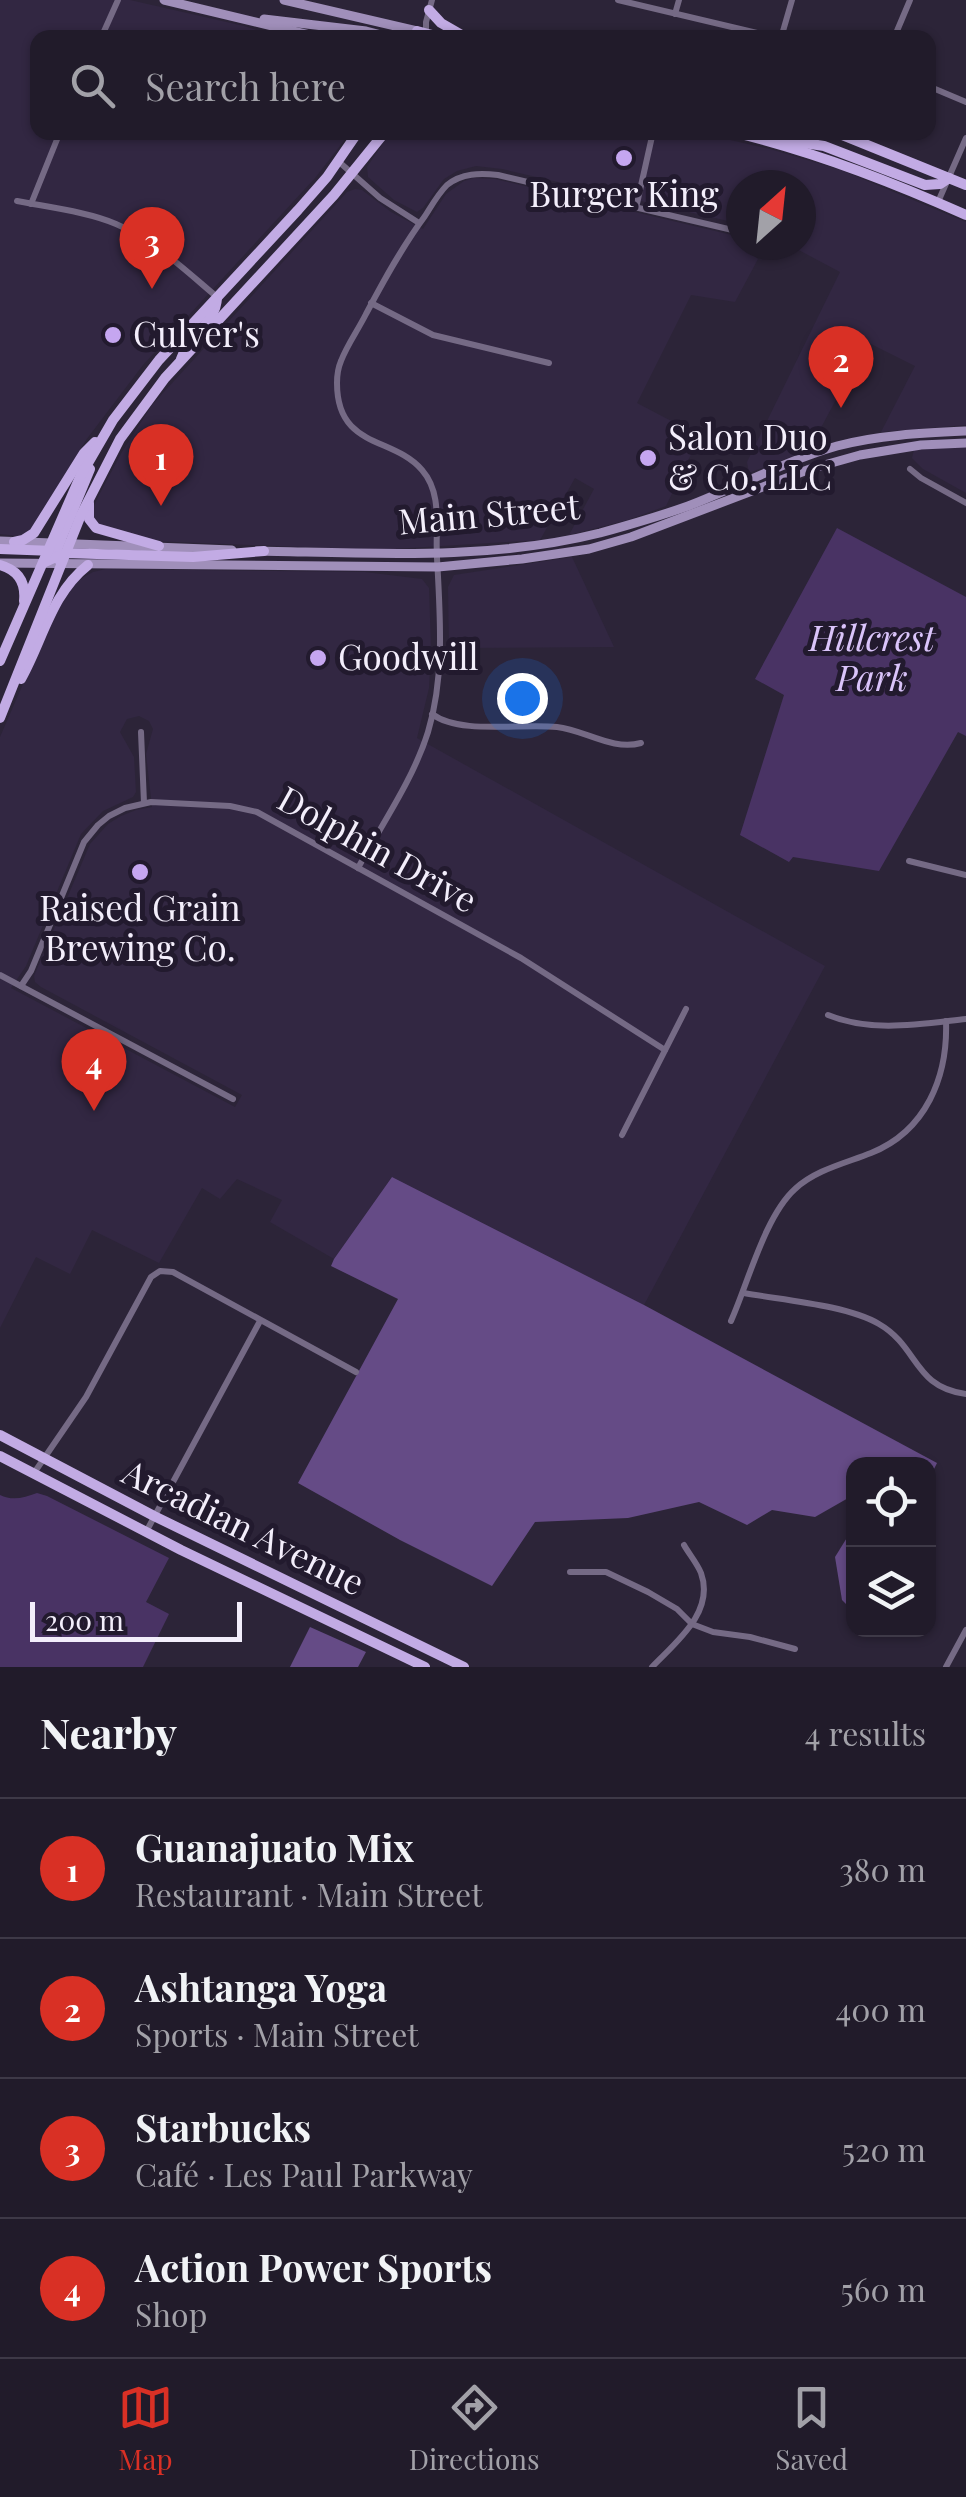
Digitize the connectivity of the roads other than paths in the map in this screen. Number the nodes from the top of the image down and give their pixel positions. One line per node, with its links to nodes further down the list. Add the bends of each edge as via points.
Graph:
1 (118, 0): 11 (street)
2 (164, 0): 9 (main road)
3 (284, 0): 10 (main road)
4 (618, 0): 8 (street)
5 (678, 0): 8 (street)
6 (792, 0): 16 (street)
7 (910, 0): 17 (street)
8 (676, 14): 15 (street)
9 (241, 18): 12 (main road); 13 (main road)
10 (422, 28): 14 (main road, via 441,22)
11 (105, 30)
12 (290, 30)
13 (358, 30)
14 (454, 30)
15 (745, 30)
16 (783, 30)
17 (897, 30)
18 (936, 89): 19 (street)
19 (966, 102)
20 (966, 138): 32 (street)
21 (57, 140): 36 (street)
22 (352, 140): 30 (main road)
23 (371, 140): 29 (main road)
24 (379, 140): 29 (main road)
25 (651, 140): 37 (street)
26 (758, 140): 35 (main road, via 856,168)
27 (788, 140): 32 (main road, via 824,146 925,185)
28 (855, 140): 32 (main road)
29 (366, 156): 31 (main road)
30 (338, 161): 31 (street); 41 (main road)
31 (352, 174): 39 (street); 44 (main road)
32 (949, 178): 33 (main road); 35 (street)
33 (966, 185)
34 (17, 202): 36 (street)
35 (938, 202): 38 (main road)
36 (30, 204): 42 (street, via 132,231)
37 (636, 208): 39 (street, via 478,174 449,184); 40 (street)
38 (966, 214)
39 (419, 224): 43 (street)
40 (726, 229)
41 (279, 231): 42 (main road); 44 (main road, via 232,288)
42 (217, 298): 45 (main road, via 214,314 185,345); 48 (main road, via 147,374)
43 (372, 303): 46 (street, via 433,335); 66 (street, via 342,358 338,400 358,432 410,458 426,475 437,512)
44 (231, 307): 45 (main road)
45 (180, 362): 57 (main road, via 120,439)
46 (548, 362)
47 (966, 431): 49 (main road, Main Street)
48 (102, 438): 61 (main road, via 84,453 34,533); 64 (main road, via 80,477)
49 (856, 442): 51 (main road); 52 (main road, Main Street)
50 (966, 442): 51 (main road, Main Street)
51 (860, 455): 55 (main road, Main Street)
52 (796, 460): 54 (main road, Main Street); 55 (main road)
53 (910, 469): 58 (street)
54 (772, 470): 56 (main road); 59 (main road, Main Street, via 688,506)
55 (800, 473): 56 (main road, Main Street)
56 (777, 482): 67 (main road, Main Street, via 631,537)
57 (91, 493): 62 (main road, via 94,527); 64 (main road)
58 (966, 502)
59 (566, 539): 66 (main road, Main Street); 67 (main road, via 526,552)
60 (0, 541): 61 (main road, Main Street)
61 (14, 542): 64 (main road, Main Street)
62 (160, 546): 64 (main road, Main Street); 65 (main road, Main Street)
63 (0, 549): 64 (main road)
64 (58, 550): 65 (main road, via 194,557); 68 (main road); 68 (main road, Main Street); 70 (main road, Main Street); 74 (main road)
65 (264, 551): 66 (main road, Main Street)
66 (436, 553): 71 (street)
67 (522, 560): 71 (main road, Main Street)
68 (42, 563): 69 (main road, Main Street); 72 (main road)
69 (0, 564): 72 (main road, via 20,577)
70 (88, 564): 71 (main road, Main Street); 74 (main road, via 50,614)
71 (438, 568): 75 (street)
72 (23, 606): 73 (main road)
73 (0, 661)
74 (2, 714)
75 (432, 714): 77 (street, via 489,726 556,726 624,746); 80 (street, via 420,752)
76 (140, 732): 78 (street)
77 (641, 744)
78 (144, 803): 80 (street, Dolphin Drive, via 245,808); 83 (street, Dolphin Drive, via 118,811 89,835)
79 (909, 862): 81 (street)
80 (358, 868): 88 (street, Dolphin Drive, via 521,958)
81 (966, 876)
82 (0, 976): 83 (street)
83 (22, 986): 89 (street)
84 (686, 1009): 88 (street)
85 (828, 1015): 87 (street, via 868,1025)
86 (966, 1019): 87 (street)
87 (946, 1021): 91 (street, via 940,1078 919,1118 884,1147 794,1190 771,1225)
88 (665, 1050): 90 (street)
89 (233, 1099)
90 (622, 1135)
91 (744, 1293): 93 (street); 95 (street, via 874,1321 901,1339 934,1383)
92 (260, 1321): 94 (street); 98 (street, via 173,1272 158,1272); 100 (street)
93 (731, 1321)
94 (356, 1372)
95 (966, 1394)
96 (0, 1435): 98 (main road, Arcadian Avenue)
97 (0, 1456): 99 (main road, Arcadian Avenue)
98 (44, 1458): 99 (street); 100 (main road, Arcadian Avenue)
99 (34, 1474): 101 (main road, Arcadian Avenue)
100 (154, 1516): 101 (street); 107 (main road, Arcadian Avenue)
101 (146, 1532): 108 (main road, Arcadian Avenue)
102 (684, 1545): 104 (street, via 701,1573 704,1597)
103 (570, 1572): 104 (street, via 606,1572 677,1609)
104 (692, 1624): 106 (street); 109 (street)
105 (966, 1630): 110 (street)
106 (795, 1649)
107 (458, 1666)
108 (425, 1667)
109 (652, 1667)
110 (946, 1667)

